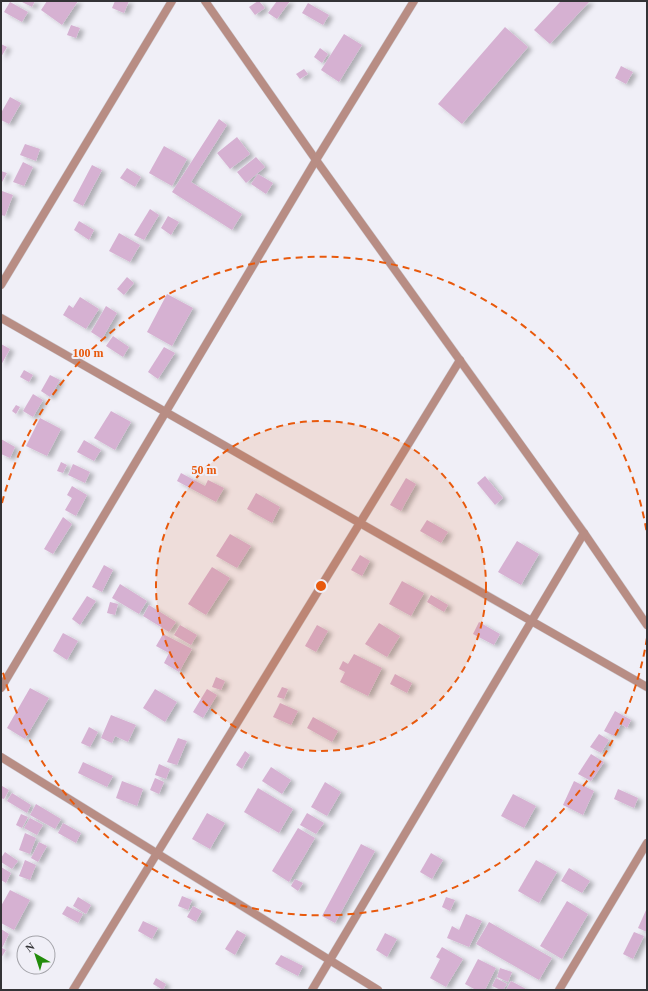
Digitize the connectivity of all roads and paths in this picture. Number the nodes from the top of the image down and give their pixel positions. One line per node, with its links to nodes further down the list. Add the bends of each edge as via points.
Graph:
1 (172, 1): 5 (street)
2 (205, 1): 4 (street)
3 (414, 1): 4 (street)
4 (316, 160): 7 (street); 8 (street)
5 (1, 285)
6 (1, 318): 8 (street)
7 (460, 360): 9 (street); 10 (street)
8 (166, 412): 9 (street); 14 (street)
9 (360, 523): 11 (street); 17 (street)
10 (584, 533): 11 (street); 12 (street)
11 (532, 621): 13 (street); 18 (street)
12 (647, 625)
13 (647, 687)
14 (1, 688)
15 (1, 757): 17 (street)
16 (647, 843): 22 (street)
17 (157, 853): 18 (street); 19 (street)
18 (330, 960): 20 (street); 21 (street)
19 (73, 990)
20 (312, 990)
21 (378, 990)
22 (559, 990)

